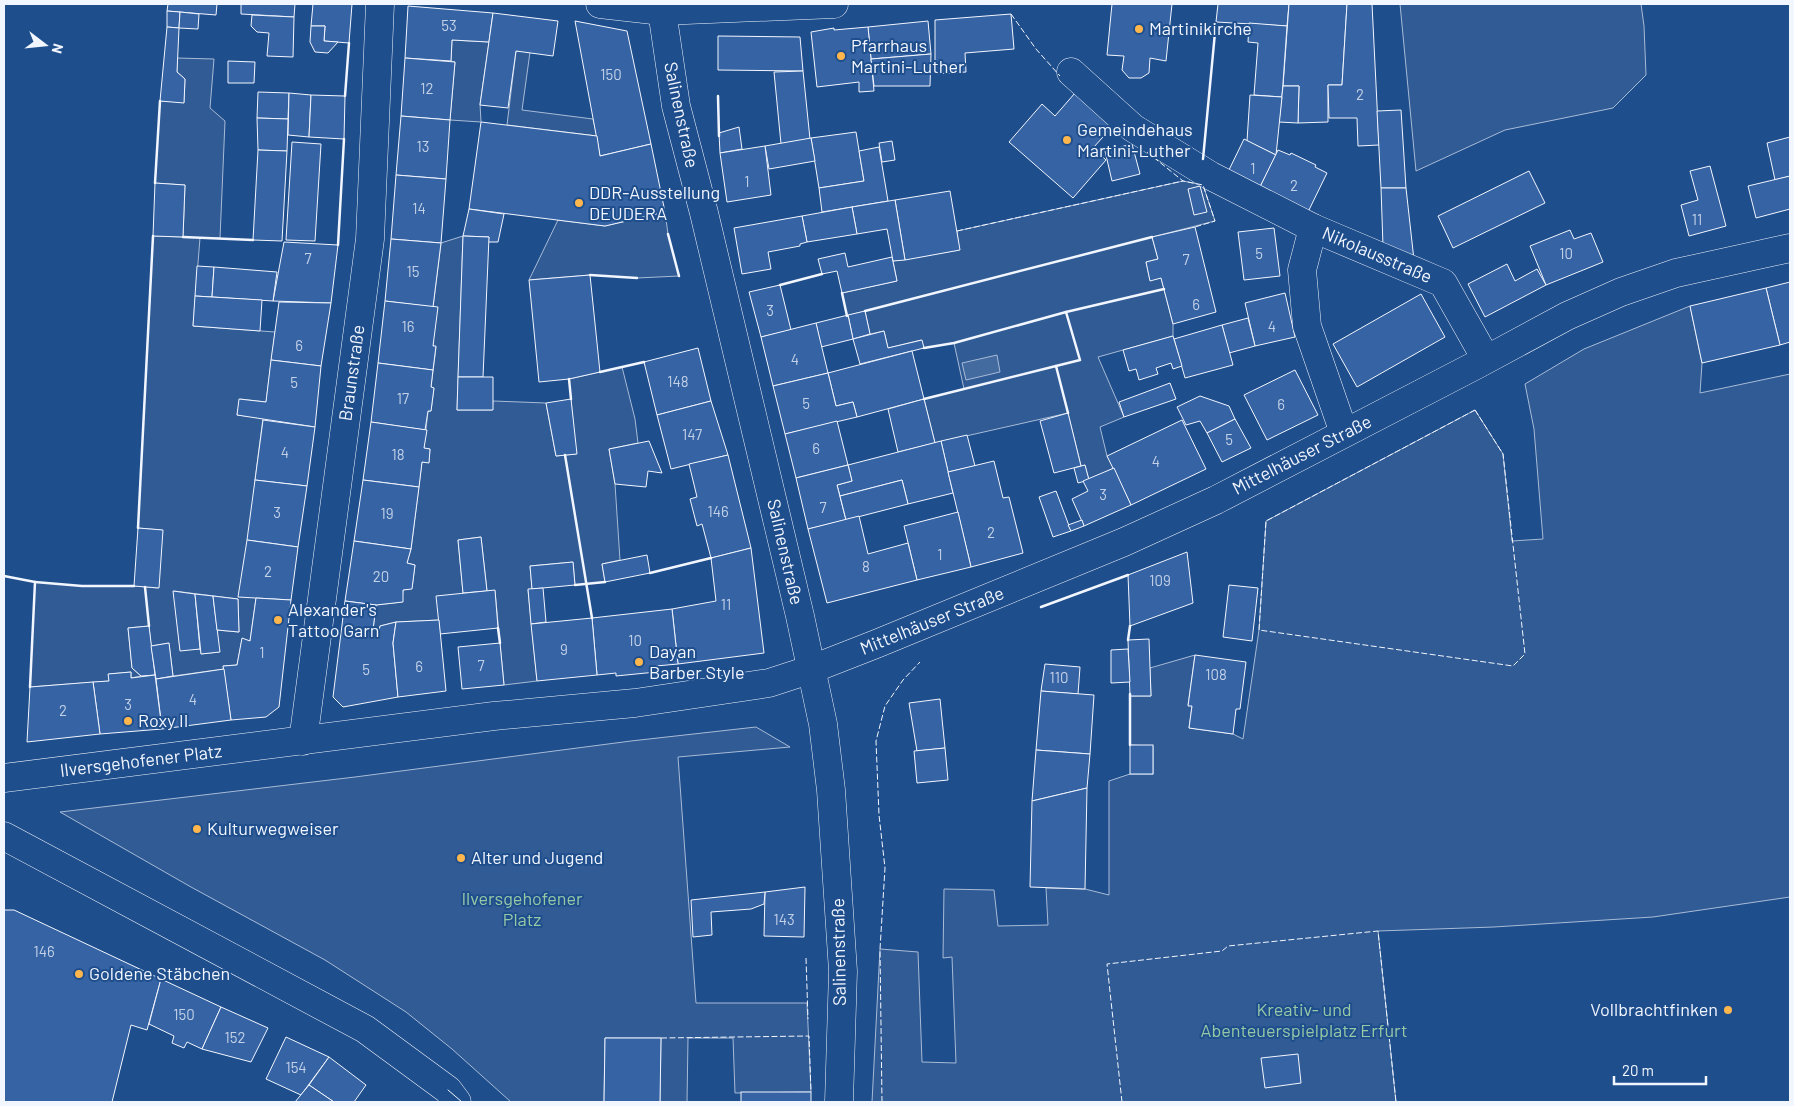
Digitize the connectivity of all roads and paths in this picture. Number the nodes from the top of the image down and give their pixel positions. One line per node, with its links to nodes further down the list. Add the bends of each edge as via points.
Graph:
1 (380, 4): 12 (street, Braunstraße, via 370,239)
2 (600, 4): 5 (street)
3 (834, 4): 4 (street)
4 (761, 6): 5 (street)
5 (662, 11): 11 (street, Salinenstraße, via 676,106)
6 (1071, 72): 7 (street, Nikolausstraße, via 1133,128 1211,176)
7 (1313, 228): 9 (street, Nikolausstraße, via 1443,283); 10 (street, Nikolausstraße, via 1302,270 1307,326)
8 (1790, 248): 9 (street, Mittelhäuser Straße, via 1676,273 1620,292)
9 (1486, 359): 10 (street, Mittelhäuser Straße)
10 (1344, 433): 11 (street, Mittelhäuser Straße, via 1216,500 1124,542)
11 (812, 668): 12 (street, Ilversgehofener Platz, via 760,685 635,703 494,716); 16 (street, Salinenstraße, via 831,790 842,961)
12 (302, 741): 13 (street, Ilversgehofener Platz)
13 (4, 778)
14 (4, 836): 15 (street, via 365,1029)
15 (453, 1096)
16 (839, 1102)

